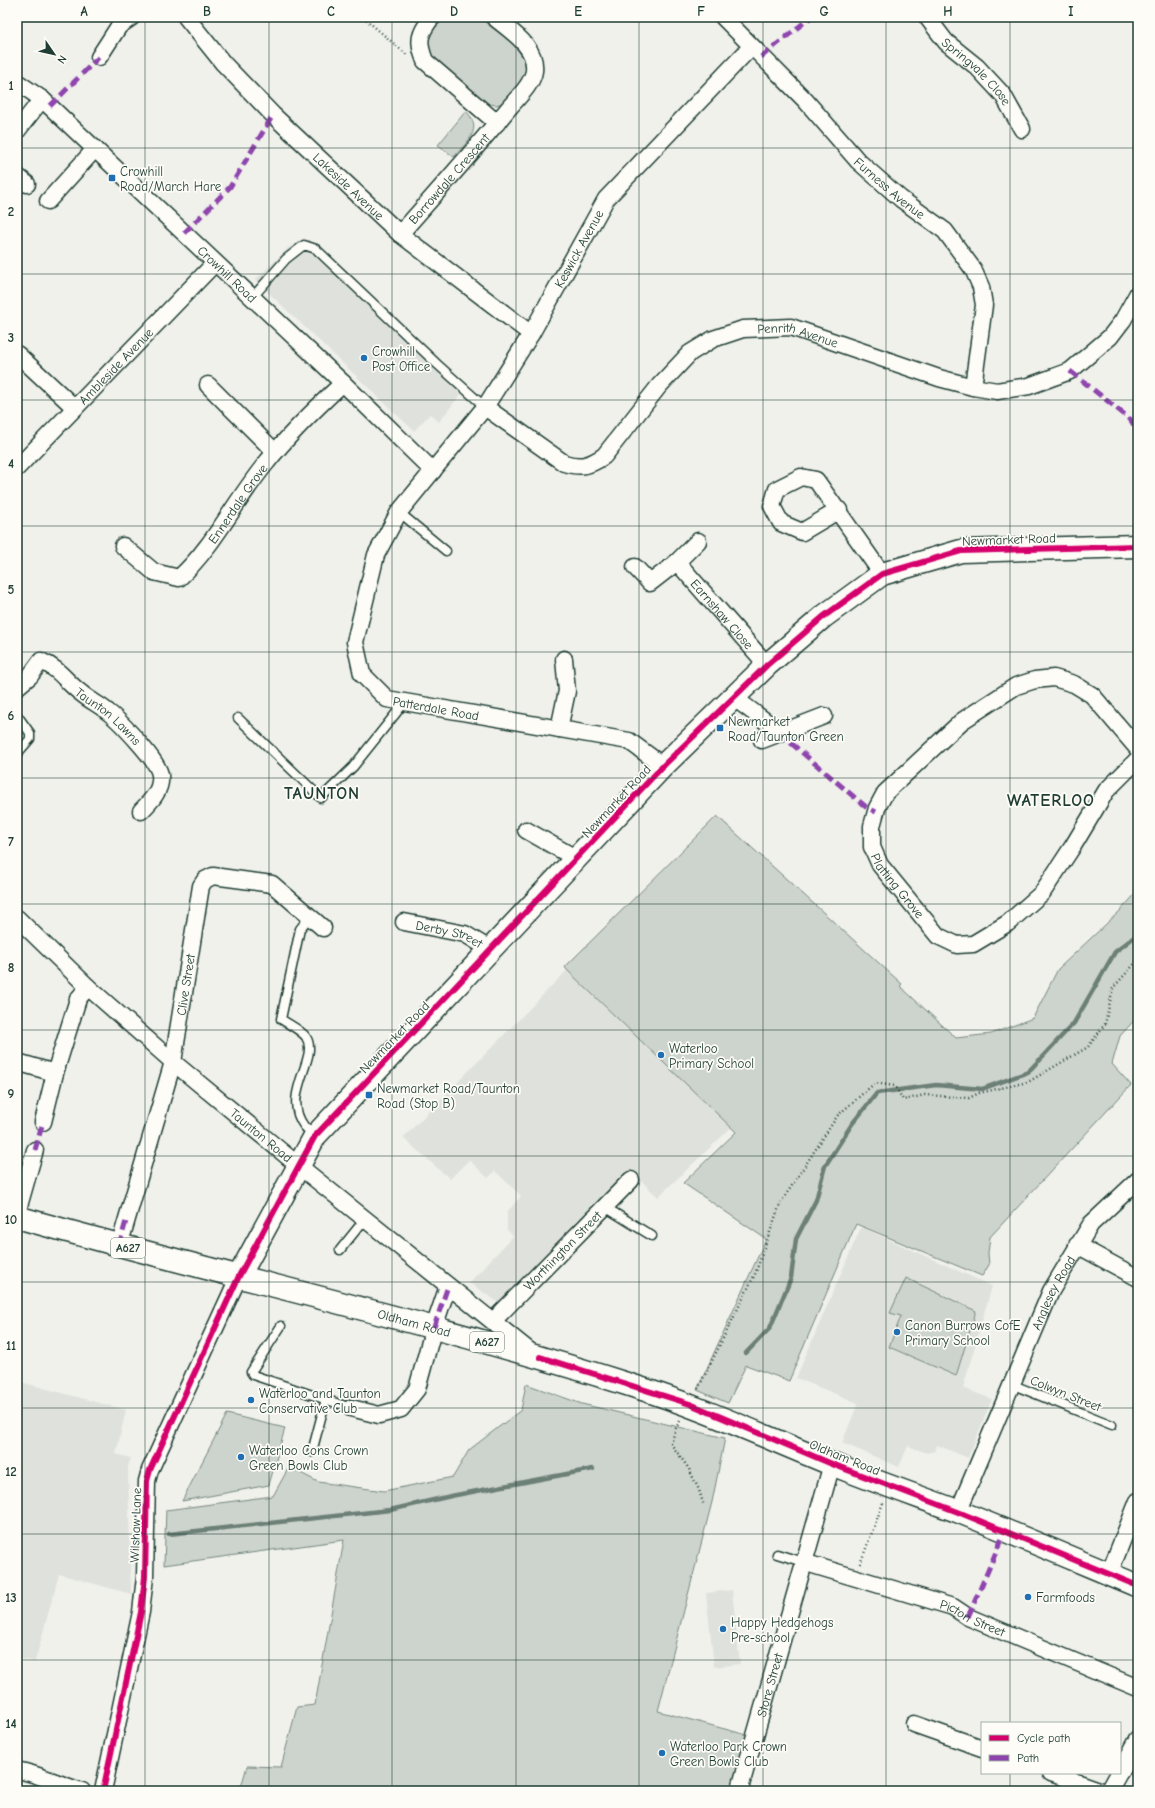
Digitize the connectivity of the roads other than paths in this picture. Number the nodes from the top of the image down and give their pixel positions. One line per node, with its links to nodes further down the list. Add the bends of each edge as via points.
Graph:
1 (132, 17): 8 (street, via 120,26)
2 (186, 17): 16 (street, Lakeside Avenue, via 223,63 273,115)
3 (432, 17): 11 (street, Borrowdale Crescent, via 421,31 420,50 425,61)
4 (494, 17): 11 (street, Borrowdale Crescent, via 528,46 534,71 528,85)
5 (723, 17): 7 (street, Furness Avenue)
6 (927, 17): 12 (street, Springvale Close, via 946,42 977,67 1003,95)
7 (751, 47): 20 (street, Keswick Avenue, via 606,199); 24 (street, Furness Avenue, via 805,100 858,161 901,199 946,231 973,269 981,287 984,305)
8 (99, 57)
9 (17, 82): 10 (street, Crowhill Road)
10 (42, 99): 13 (street); 14 (street, Crowhill Road)
11 (497, 123): 16 (street, Borrowdale Crescent)
12 (1022, 129)
13 (17, 131)
14 (95, 149): 15 (street); 17 (street, Crowhill Road)
15 (48, 201)
16 (400, 234): 20 (street, Lakeside Avenue)
17 (215, 263): 19 (street, Crowhill Road); 26 (street, Ambleside Avenue)
18 (1138, 293): 24 (street, Penrith Avenue, via 1110,337 1070,371 1029,386 997,391)
19 (252, 298): 22 (street, Crowhill Road); 25 (lane, via 286,259 304,245 316,249 436,364)
20 (531, 334): 25 (street, Keswick Avenue)
21 (17, 354): 26 (street)
22 (343, 383): 27 (street, Ennerdale Grove, via 307,416); 29 (street, Crowhill Road)
23 (208, 385): 27 (street)
24 (973, 387): 25 (street, Penrith Avenue, via 939,378 791,327 743,329 713,339 690,353 659,386 604,456 592,464 574,466 564,462)
25 (485, 407): 29 (street, Keswick Avenue)
26 (75, 408): 28 (street, Ambleside Avenue)
27 (275, 452): 33 (street, Ennerdale Grove, via 194,564 179,578 154,572)
28 (17, 468)
29 (434, 471): 31 (street, Patterdale Road)
30 (839, 510): 38 (street)
31 (399, 512): 35 (lane); 43 (street, Patterdale Road, via 376,556 355,642 362,674 387,699)
32 (698, 542): 36 (street)
33 (123, 546)
34 (1138, 546): 38 (main road, Newmarket Road, via 961,551)
35 (446, 551)
36 (677, 562): 37 (street, via 650,583); 40 (street, Earnshaw Close)
37 (635, 567)
38 (882, 574): 40 (main road, Newmarket Road, via 823,616)
39 (564, 659): 47 (street, via 567,691)
40 (768, 665): 42 (main road, Newmarket Road)
41 (17, 687): 54 (street, Taunton Lawns, via 30,676 41,661 52,666 80,693 109,712 155,762 160,774 160,784 154,796)
42 (733, 697): 48 (street); 53 (main road, Newmarket Road)
43 (405, 702): 46 (lane, via 353,767 322,798); 47 (street, Patterdale Road)
44 (17, 715): 51 (lane, via 30,733 30,739)
45 (824, 716): 48 (street)
46 (238, 718)
47 (559, 729): 53 (street, Patterdale Road, via 629,741)
48 (780, 732): 49 (street)
49 (762, 740)
50 (1138, 749): 52 (street, Platting Grove, via 1092,695 1074,684 1054,678 1016,686 962,721 885,793 872,826 872,847 880,865 938,936 957,945 973,944 1008,923 1042,893 1074,846 1106,791)
51 (17, 754)
52 (1138, 759)
53 (663, 766): 56 (main road, Newmarket Road)
54 (141, 811)
55 (526, 830): 56 (street)
56 (577, 859): 61 (main road, Newmarket Road)
57 (310, 916): 60 (street, Clive Street); 64 (street, Clive Street, via 272,884 212,876 205,880 201,886); 67 (lane, via 300,930 281,1019 305,1036 308,1044 308,1054 295,1101 303,1125)
58 (17, 918): 62 (street, Taunton Road)
59 (404, 922): 61 (street, Derby Street, via 465,934)
60 (322, 928)
61 (492, 950): 67 (main road, Newmarket Road)
62 (88, 987): 64 (street, Taunton Road); 65 (street, via 78,999)
63 (17, 1062): 65 (street)
64 (173, 1062): 69 (street, Taunton Road); 78 (street, Clive Street)
65 (55, 1073): 66 (street)
66 (43, 1122)
67 (315, 1136): 69 (main road, Newmarket Road)
68 (35, 1150): 73 (street)
69 (299, 1166): 75 (street, Taunton Road); 80 (main road, Newmarket Road)
70 (632, 1180): 72 (street, Worthington Street)
71 (1138, 1180): 77 (street, Anglesey Road, via 1091,1224)
72 (605, 1207): 76 (lane); 83 (street, Worthington Street)
73 (17, 1213)
74 (17, 1217): 78 (main road, Oldham Road / A627)
75 (365, 1219): 79 (lane); 82 (street, Taunton Road)
76 (652, 1236)
77 (1077, 1245): 81 (street); 87 (street, Anglesey Road, via 1051,1291)
78 (119, 1246): 80 (main road, Oldham Road / A627)
79 (340, 1250)
80 (239, 1276): 85 (main road, Oldham Road / A627); 108 (street, Wilshaw Lane, via 147,1481 141,1612)
81 (1138, 1278)
82 (448, 1286): 83 (street, Taunton Road); 85 (street)
83 (493, 1321): 86 (street, Taunton Road)
84 (281, 1326): 88 (lane, via 252,1374)
85 (434, 1327): 86 (main road, Oldham Road / A627); 89 (street, via 417,1389 401,1409 379,1415)
86 (534, 1355): 92 (main road, Oldham Road / A627, via 690,1404)
87 (1011, 1384): 90 (lane, Colwyn Street); 94 (street, Anglesey Road)
88 (326, 1400): 89 (lane); 91 (lane)
89 (351, 1408)
90 (1112, 1425)
91 (312, 1452)
92 (832, 1464): 94 (main road, Oldham Road / A627); 96 (street, Store Street)
93 (1138, 1501): 97 (street)
94 (958, 1512): 97 (main road, Oldham Road / A627)
95 (777, 1554): 96 (lane)
96 (803, 1562): 99 (street, Picton Street, via 954,1607 968,1617); 109 (street, Store Street, via 743,1778)
97 (1109, 1574): 98 (main road, Oldham Road / A627)
98 (1138, 1586)
99 (1138, 1688)
100 (914, 1724): 102 (street)
101 (1138, 1740): 104 (street)
102 (981, 1748)
103 (17, 1770): 107 (street, via 30,1772)
104 (1121, 1770)
105 (1055, 1774): 110 (street)
106 (1119, 1774): 111 (street)
107 (82, 1791)
108 (103, 1791)
109 (742, 1791)
110 (1102, 1791)
111 (1109, 1791)

